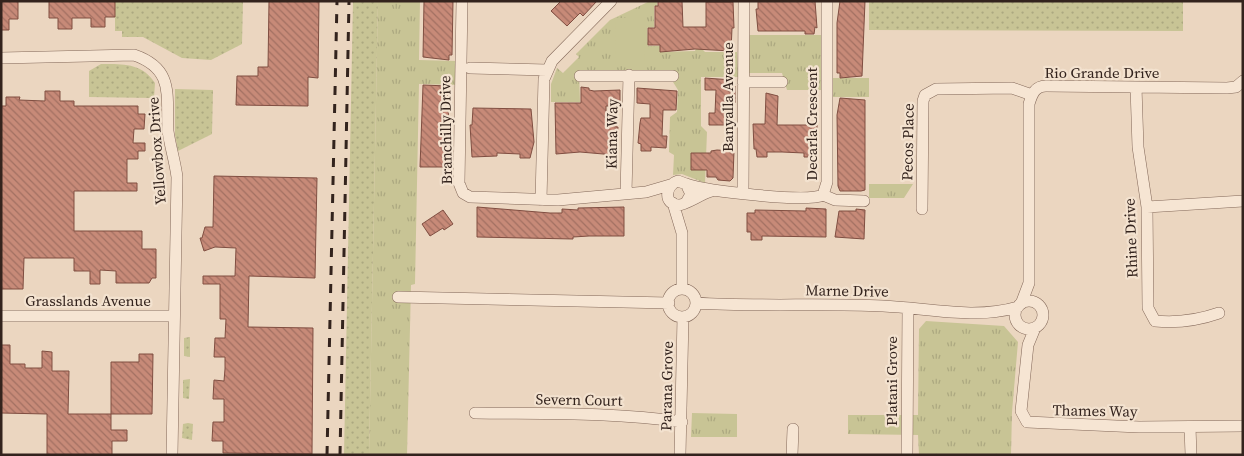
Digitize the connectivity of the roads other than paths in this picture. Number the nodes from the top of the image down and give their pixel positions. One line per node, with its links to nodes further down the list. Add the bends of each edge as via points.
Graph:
1 (462, 1): 23 (street, Branchilly Drive, via 460,189 470,197)
2 (611, 1): 7 (street)
3 (744, 1): 13 (street, Banyalla Avenue)
4 (827, 1): 22 (street, Decarla Crescent, via 827,182)
5 (1, 58): 42 (street, Yellowbox Drive, via 134,55 146,59 161,72 168,93 168,132 177,177)
6 (470, 68): 7 (street)
7 (547, 70): 23 (street, via 543,89)
8 (628, 75): 9 (street); 10 (street); 20 (street, Kiana Way)
9 (580, 76)
10 (673, 76)
11 (776, 78): 13 (street)
12 (1243, 81): 14 (street, Rio Grande Drive, via 1236,87 1227,88)
13 (743, 82): 21 (street, Banyalla Avenue)
14 (1136, 87): 15 (street, Rio Grande Drive, via 1042,86); 28 (street, Rhine Drive, via 1138,147)
15 (1032, 95): 29 (street, Pecos Place, via 1012,88 936,89 925,95); 31 (street, Rio Grande Drive, via 1029,104)
16 (686, 184): 17 (street, via 678,181); 18 (street, Decarla Crescent); 27 (street, via 691,194)
17 (670, 185): 19 (street, Branchilly Drive); 26 (street, via 667,191)
18 (713, 190): 21 (street, Decarla Crescent); 27 (street, Decarla Crescent)
19 (646, 192): 20 (street, Branchilly Drive); 26 (street, Branchilly Drive)
20 (626, 193): 23 (street, Branchilly Drive)
21 (743, 193): 22 (street, Decarla Crescent, via 811,198)
22 (823, 195): 24 (street, via 835,200)
23 (541, 200)
24 (864, 201)
25 (1243, 201): 28 (street)
26 (671, 202): 27 (street, via 679,205); 30 (street)
27 (687, 202): 30 (street)
28 (1147, 207): 40 (street, Rhine Drive, via 1150,315 1155,321 1163,322)
29 (922, 209)
30 (682, 233): 32 (street)
31 (1029, 283): 36 (street, Rio Grande Drive); 37 (street, Rio Grande Drive)
32 (682, 290): 34 (street, via 671,295); 35 (street, via 693,295)
33 (398, 297): 34 (street)
34 (668, 303): 43 (street, via 674,314)
35 (696, 303): 38 (street, Marne Drive); 43 (street, via 694,311)
36 (1038, 305): 37 (street, via 1030,302); 45 (street, via 1042,318)
37 (1020, 306): 39 (street, Marne Drive); 44 (street, via 1016,315)
38 (908, 308): 39 (street, Marne Drive, via 961,314); 55 (street, Platani Grove)
39 (997, 313): 44 (street, Marne Drive)
40 (1219, 313)
41 (1, 316): 42 (street, Grasslands Avenue)
42 (174, 316): 52 (street, Yellowbox Drive)
43 (683, 317): 48 (street, Parana Grove)
44 (1020, 325): 45 (street); 46 (street, Thames Way)
45 (1035, 328): 46 (street, Thames Way)
46 (1028, 345): 50 (street, Thames Way, via 1021,410 1027,422)
47 (475, 413): 48 (street, Severn Court, via 642,416)
48 (682, 422): 53 (street, Parana Grove)
49 (1243, 426): 50 (street, Thames Way)
50 (1190, 427): 56 (street)
51 (793, 429): 54 (street)
52 (172, 455)
53 (680, 455)
54 (792, 455)
55 (907, 455)
56 (1191, 455)

